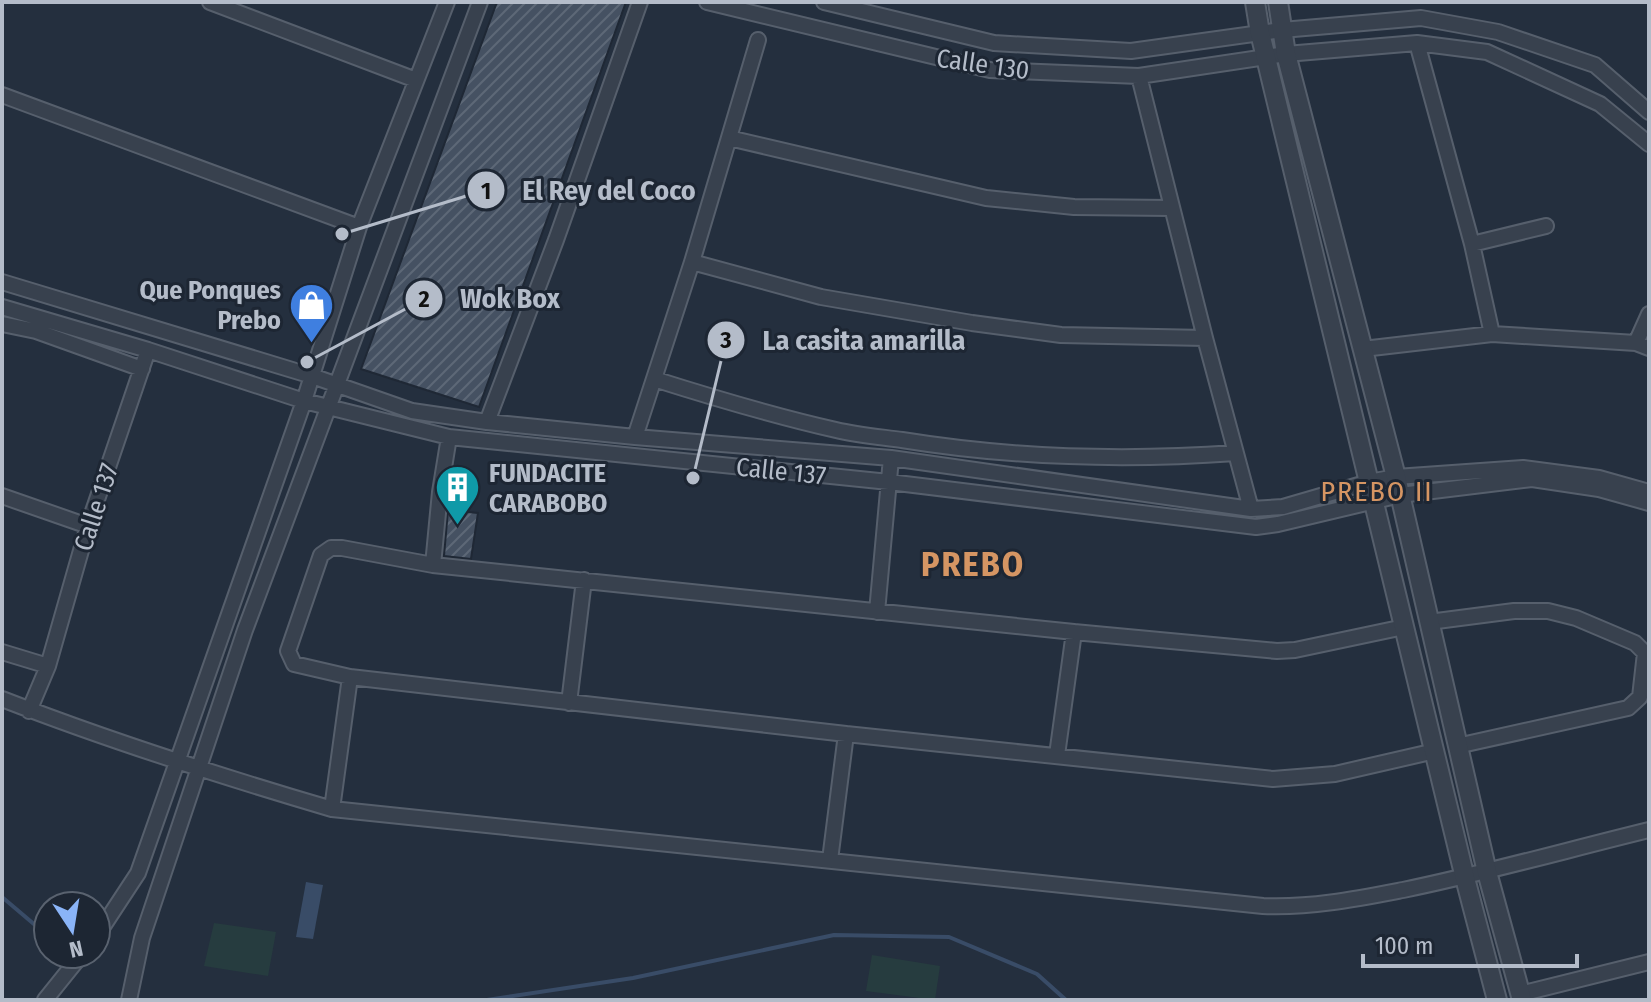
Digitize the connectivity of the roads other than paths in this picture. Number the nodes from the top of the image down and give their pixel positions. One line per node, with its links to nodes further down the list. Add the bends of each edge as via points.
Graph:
1 (210, 2): 16 (street)
2 (447, 2): 16 (street)
3 (480, 2): 38 (street)
4 (640, 2): 41 (street)
5 (707, 2): 15 (street, Calle 130, via 990,70)
6 (824, 2): 10 (street, Calle 130, via 994,43 1131,51)
7 (1255, 2): 10 (street)
8 (1278, 2): 9 (street)
9 (1282, 30): 10 (street, Calle 130); 13 (street); 18 (street, Calle 130, via 1421,18 1498,32 1595,65)
10 (1260, 33): 14 (street)
11 (758, 40): 19 (street)
12 (1417, 43): 13 (street, Calle 130); 20 (street, Calle 130, via 1487,52 1600,104); 24 (street)
13 (1286, 54): 14 (street, Calle 130); 33 (street)
14 (1266, 58): 15 (street, Calle 130); 47 (street)
15 (1139, 76): 21 (street)
16 (416, 80): 23 (street)
17 (2, 95): 23 (street)
18 (1649, 112)
19 (729, 138): 21 (street, via 986,198 1074,207); 25 (street)
20 (1649, 144)
21 (1171, 208): 31 (street)
22 (1546, 226): 24 (street)
23 (359, 227): 36 (street)
24 (1472, 244): 30 (street)
25 (692, 262): 31 (street, via 821,297 972,323 1061,335); 37 (street)
26 (2, 282): 36 (street)
27 (2, 307): 34 (street, Calle 137)
28 (1649, 314): 32 (street)
29 (2, 324): 35 (street)
30 (1492, 334): 32 (street); 33 (street)
31 (1205, 338): 44 (street)
32 (1643, 346)
33 (1363, 349): 48 (street)
34 (148, 350): 35 (street, Calle 137); 39 (street, Calle 137)
35 (142, 369): 54 (street, Calle 137)
36 (312, 376): 38 (street); 39 (street)
37 (654, 379): 43 (street); 44 (street, via 839,431 951,448 1071,457)
38 (336, 384): 40 (street); 41 (street, via 412,411)
39 (304, 401): 40 (street, Calle 137); 71 (street)
40 (330, 408): 42 (street, Calle 137); 72 (street, via 245,630)
41 (487, 422): 43 (street)
42 (449, 437): 46 (street, Calle 137); 55 (street)
43 (635, 437): 45 (street)
44 (1236, 453): 53 (street)
45 (891, 458): 46 (street); 53 (street)
46 (889, 482): 51 (street, Calle 137, via 1256,527); 57 (street)
47 (1369, 482): 48 (street); 51 (street); 53 (street, via 1283,507)
48 (1398, 486): 49 (street, via 1523,468 1599,478); 51 (street, Calle 137); 52 (street, via 1532,479); 58 (street)
49 (1649, 492)
50 (2, 496): 54 (street)
51 (1373, 501): 59 (street)
52 (1649, 503)
53 (1251, 509)
54 (88, 526): 62 (street, Calle 137)
55 (433, 565): 56 (street); 63 (street, via 342,548 321,555 288,651 294,664)
56 (584, 580): 57 (street); 65 (street)
57 (877, 612): 60 (street)
58 (1429, 622): 68 (street); 68 (street, via 1548,611 1635,643 1645,653 1640,697 1628,708)
59 (1404, 627): 60 (street, via 1277,651); 69 (street)
60 (1074, 632): 70 (street)
61 (2, 652): 62 (street)
62 (48, 666): 66 (street, Calle 137)
63 (350, 677): 65 (street); 73 (street)
64 (2, 699): 66 (street)
65 (569, 703): 67 (street)
66 (29, 711): 71 (street)
67 (846, 734): 70 (street); 75 (street)
68 (1457, 746): 76 (street)
69 (1435, 751): 70 (street, via 1335,774 1273,779); 77 (street)
70 (1057, 755)
71 (178, 762): 72 (street); 78 (street, via 138,873)
72 (200, 770): 73 (street); 83 (street, via 142,938)
73 (332, 809): 75 (street)
74 (1649, 830): 76 (street)
75 (830, 860): 77 (street, via 1287,907)
76 (1487, 872): 77 (street); 81 (street)
77 (1465, 878): 84 (street)
78 (112, 913)
79 (1649, 962): 81 (street)
80 (69, 970): 82 (street)
81 (1521, 997)
82 (45, 1000)
83 (129, 1000)
84 (1497, 1000)

